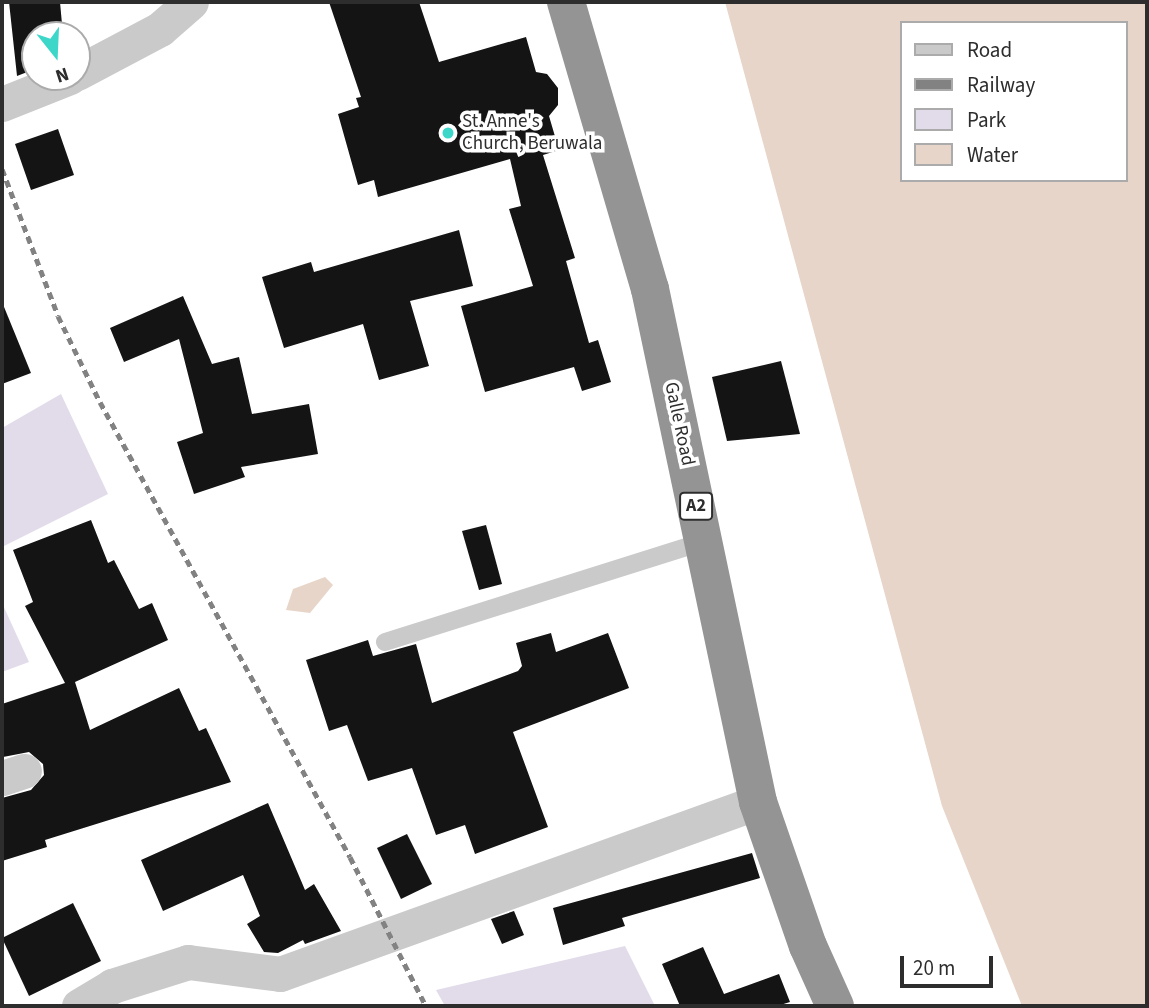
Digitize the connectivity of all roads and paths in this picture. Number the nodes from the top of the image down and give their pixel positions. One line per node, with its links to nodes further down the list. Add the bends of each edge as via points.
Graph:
1 (191, 2): 3 (street, via 160,29)
2 (566, 2): 6 (highway, Galle Road / A2, via 650,289)
3 (91, 66)
4 (35, 91): 5 (street)
5 (2, 104)
6 (703, 541): 7 (lane); 8 (highway, Galle Road / A2)
7 (385, 642)
8 (758, 802): 9 (street, via 280,974 188,962 112,986); 10 (highway, Galle Road / A2, via 808,946)
9 (79, 1006)
10 (835, 1006)

